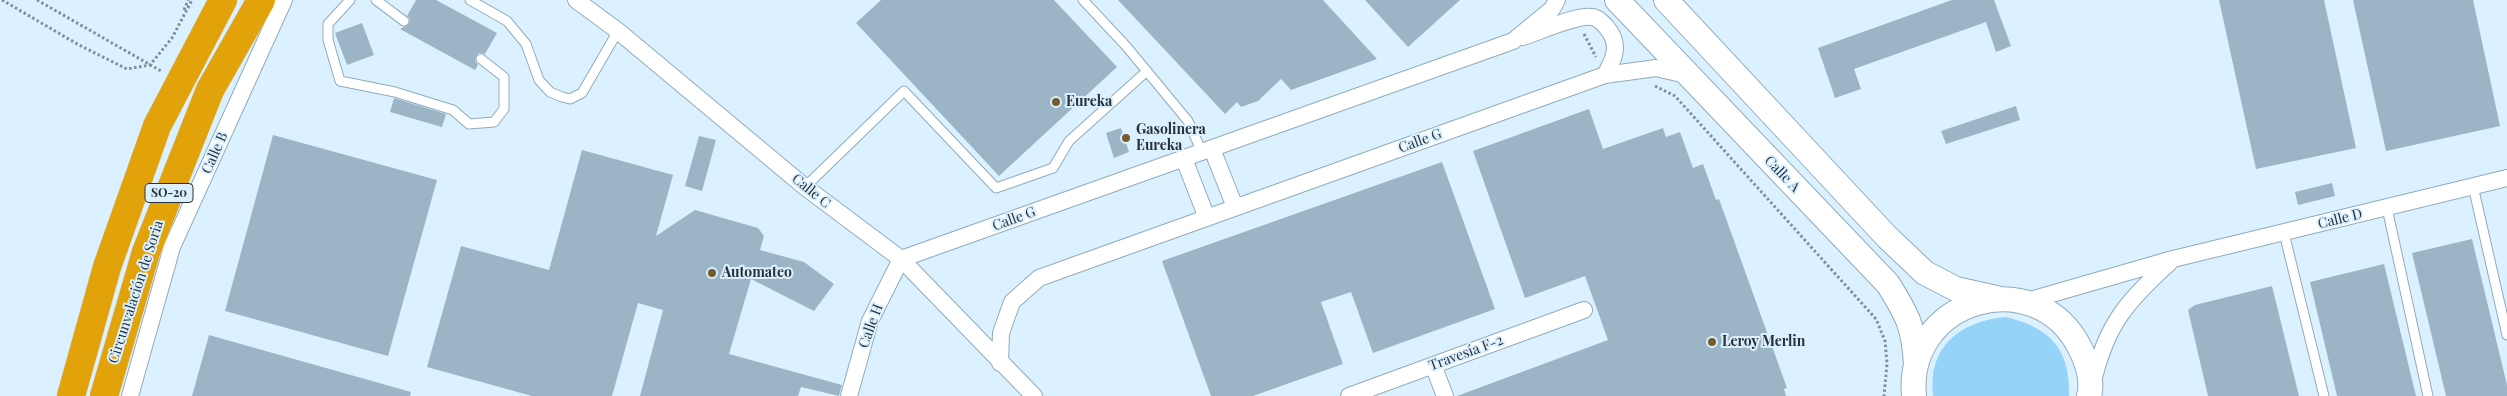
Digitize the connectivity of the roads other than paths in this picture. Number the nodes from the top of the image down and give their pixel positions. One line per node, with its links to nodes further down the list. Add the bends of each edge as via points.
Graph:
1 (223, 0): 38 (highway, SO-20, via 157,126 107,267)
2 (261, 0): 39 (highway, Circunvalación de Soria / SO-20, via 210,90 146,252)
3 (284, 0): 40 (street, Calle B, via 172,247)
4 (350, 0): 15 (lane, via 328,24 328,40 340,81 394,92 453,110 469,124 494,122 504,109 504,77)
5 (376, 0): 12 (lane)
6 (470, 0): 13 (lane, via 507,21 526,44 539,80 550,92 562,97 570,98 582,93)
7 (576, 0): 13 (street, Calle C)
8 (1083, 0): 16 (lane)
9 (1557, 0): 14 (street, Calle G, via 1552,9)
10 (1617, 0): 18 (street, Calle A)
11 (1666, 0): 30 (street, via 1887,237 1926,273 1956,289)
12 (404, 21)
13 (618, 31): 23 (street, Calle C)
14 (1513, 41): 17 (street, Calle G, via 1577,19 1593,17 1612,34 1616,46); 19 (street, Calle G)
15 (481, 59)
16 (1147, 71): 19 (lane); 23 (lane, via 1069,141 1053,168 996,188 904,91)
17 (1605, 75): 18 (street, Calle G, via 1656,68); 24 (street, Calle G)
18 (1686, 75): 36 (street, Calle A, via 1888,284 1907,314 1914,336)
19 (1207, 150): 20 (street, Calle G); 24 (street)
20 (1184, 159): 26 (street); 28 (street, Calle G)
21 (2507, 178): 22 (street, Calle D)
22 (2474, 186): 25 (street, Calle D); 33 (lane)
23 (805, 187): 28 (street, Calle C)
24 (1235, 207): 26 (street, Calle G)
25 (2387, 208): 27 (street, Calle D); 46 (lane)
26 (1206, 218): 34 (street, Calle G, via 1038,278 1012,302 1001,333)
27 (2284, 233): 29 (street, Calle D); 45 (lane)
28 (901, 259): 34 (street, Calle C); 41 (street, Calle H, via 870,321)
29 (2173, 259): 31 (street, Calle D); 37 (street, Calle D, via 2119,314 2100,352)
30 (1996, 298): 31 (street); 36 (street, via 1969,304 1945,319 1926,339)
31 (2027, 301): 37 (street, via 2053,314 2073,335 2087,362)
32 (1584, 310): 35 (street, Travesía F-2)
33 (2507, 335)
34 (1000, 363): 42 (street, Calle C)
35 (1434, 365): 43 (street, Travesía F-2); 44 (street)
36 (1911, 385)
37 (2090, 394)
38 (71, 396)
39 (104, 396)
40 (130, 396)
41 (849, 396)
42 (1034, 396)
43 (1349, 396)
44 (1445, 396)
45 (2324, 396)
46 (2428, 396)

